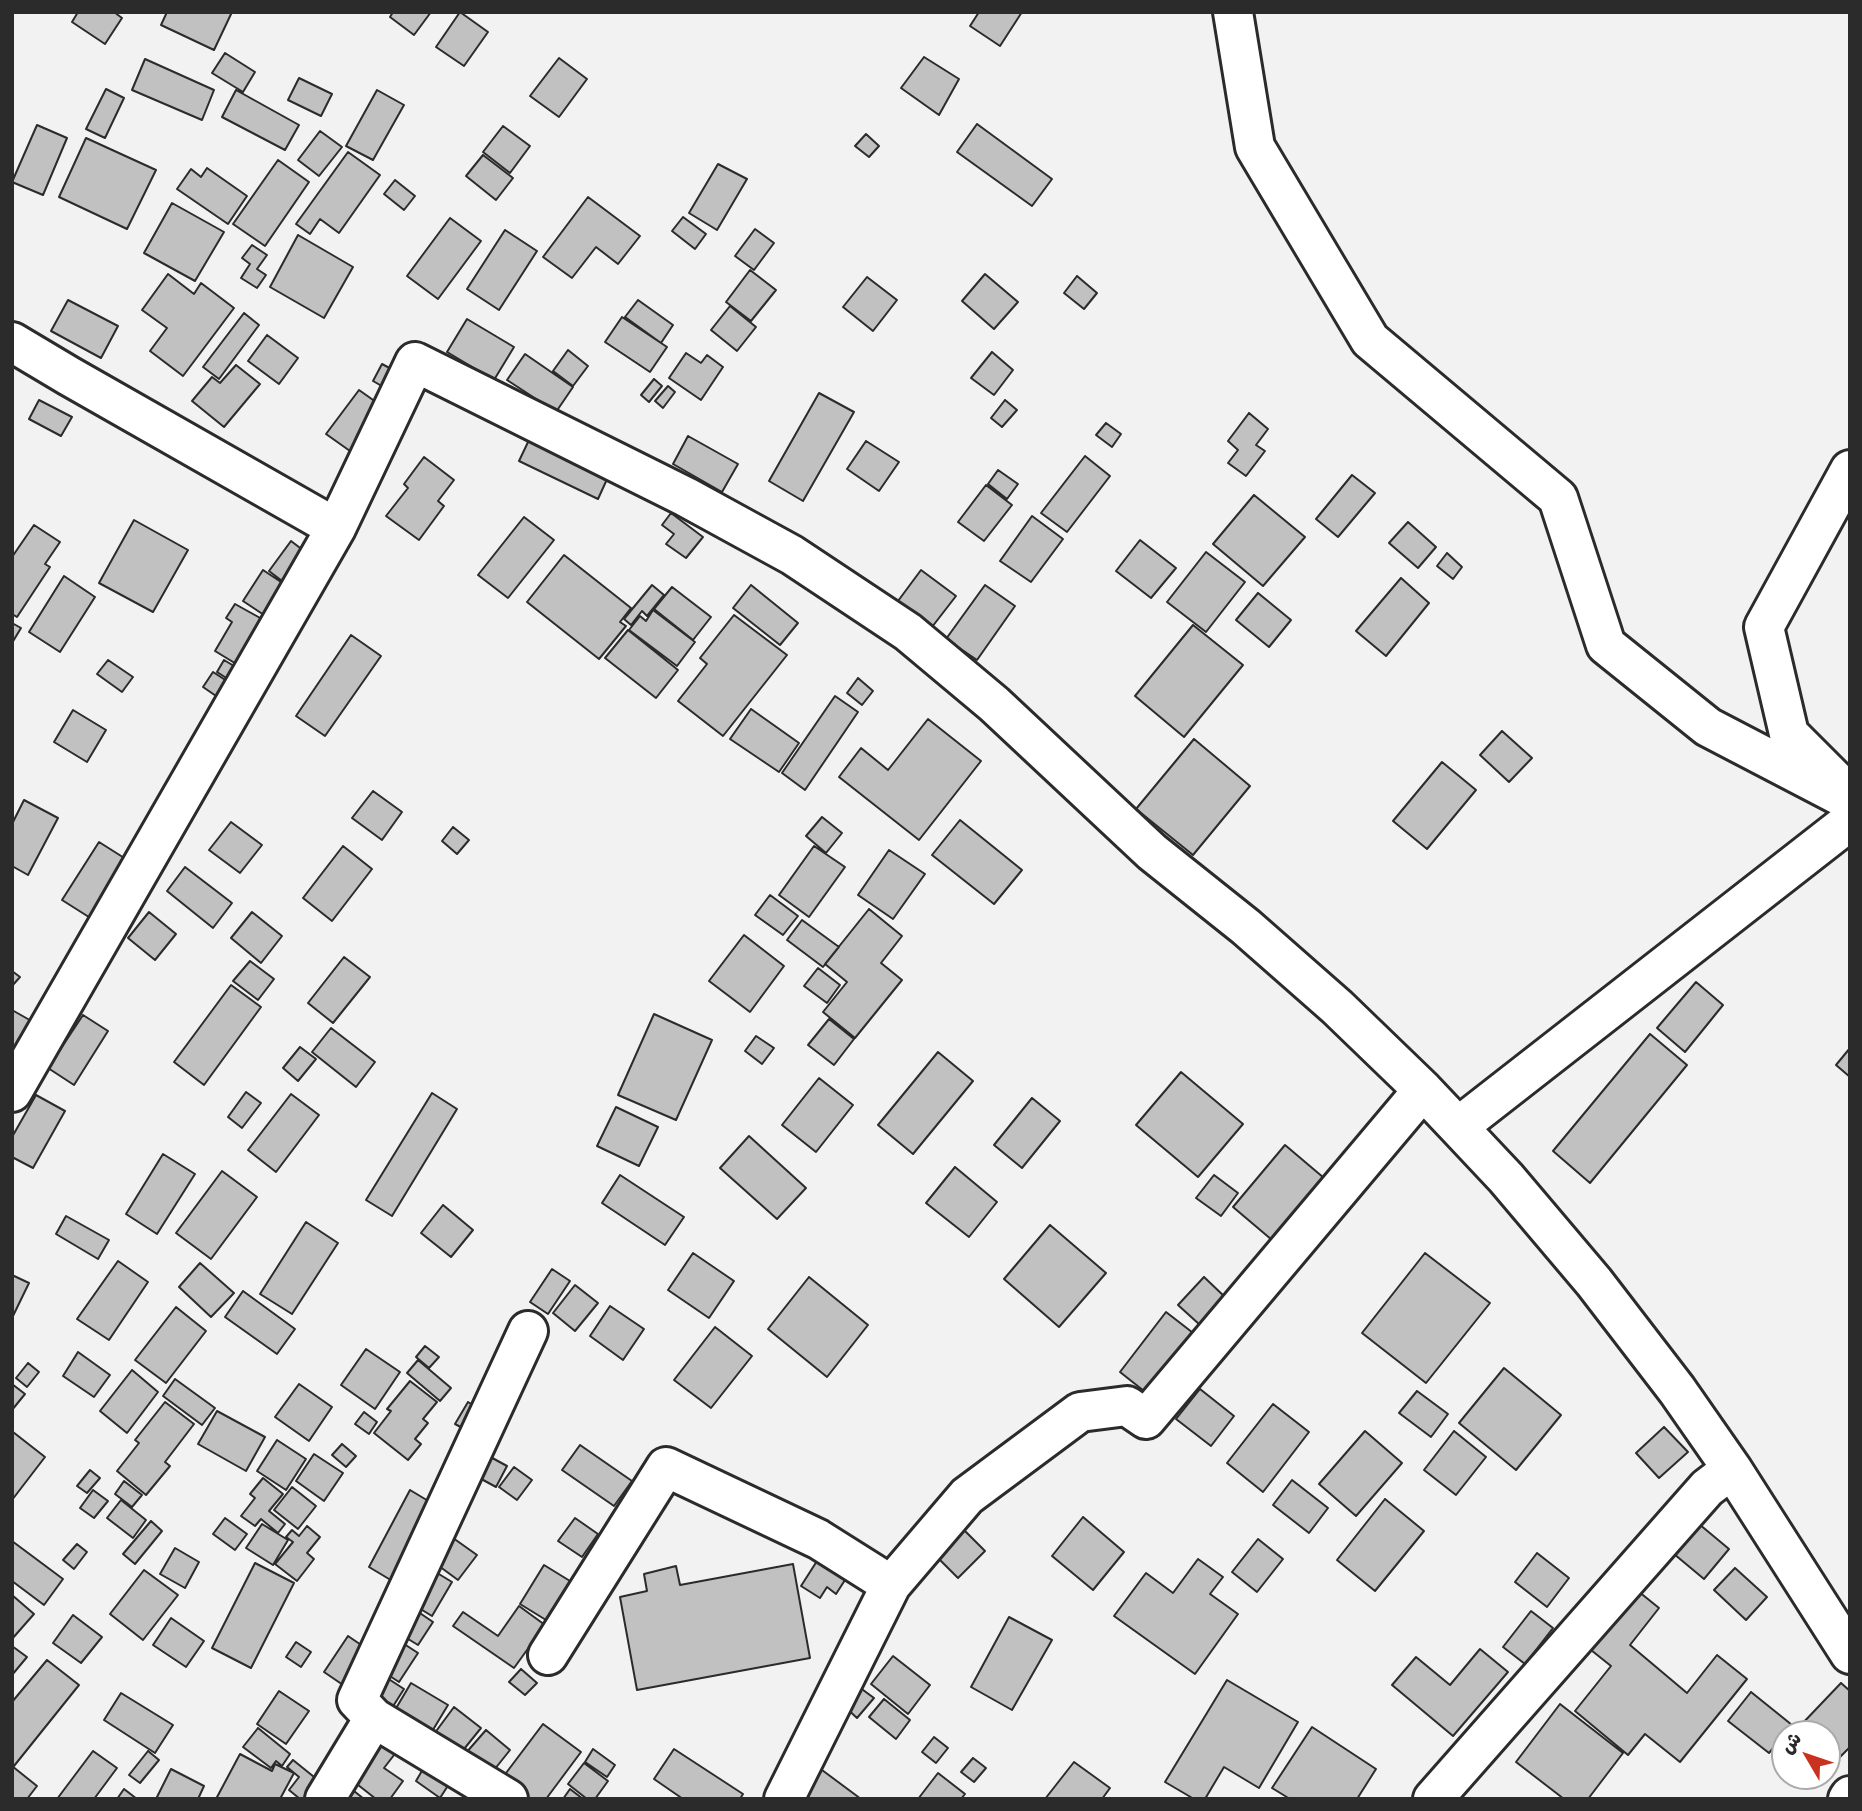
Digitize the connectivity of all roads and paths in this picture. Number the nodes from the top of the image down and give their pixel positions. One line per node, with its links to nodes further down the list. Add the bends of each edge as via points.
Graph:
1 (1233, 12): 6 (street, via 1255,147 1370,340 1558,498 1606,645 1708,727)
2 (12, 342): 4 (street)
3 (1850, 470): 5 (street, via 1764,627 1789,734)
4 (336, 528): 8 (street, via 415,362 686,497 792,555 908,632 994,704 1152,852 1247,927 1337,1007); 9 (street)
5 (1850, 794)
6 (1850, 801)
7 (1850, 821): 10 (street)
8 (1423, 1090): 10 (street); 13 (street, via 1146,1419 1127,1406 1080,1412 967,1496)
9 (12, 1092)
10 (1458, 1127): 12 (street, via 1594,1282)
11 (528, 1331): 16 (street, via 357,1700)
12 (1732, 1469): 14 (street); 20 (street, via 1707,1488)
13 (891, 1585): 15 (street, via 818,1539 666,1467); 19 (street)
14 (1850, 1654)
15 (548, 1655)
16 (374, 1718): 17 (street); 18 (street)
17 (325, 1799)
18 (508, 1799)
19 (784, 1799)
20 (1433, 1799)

